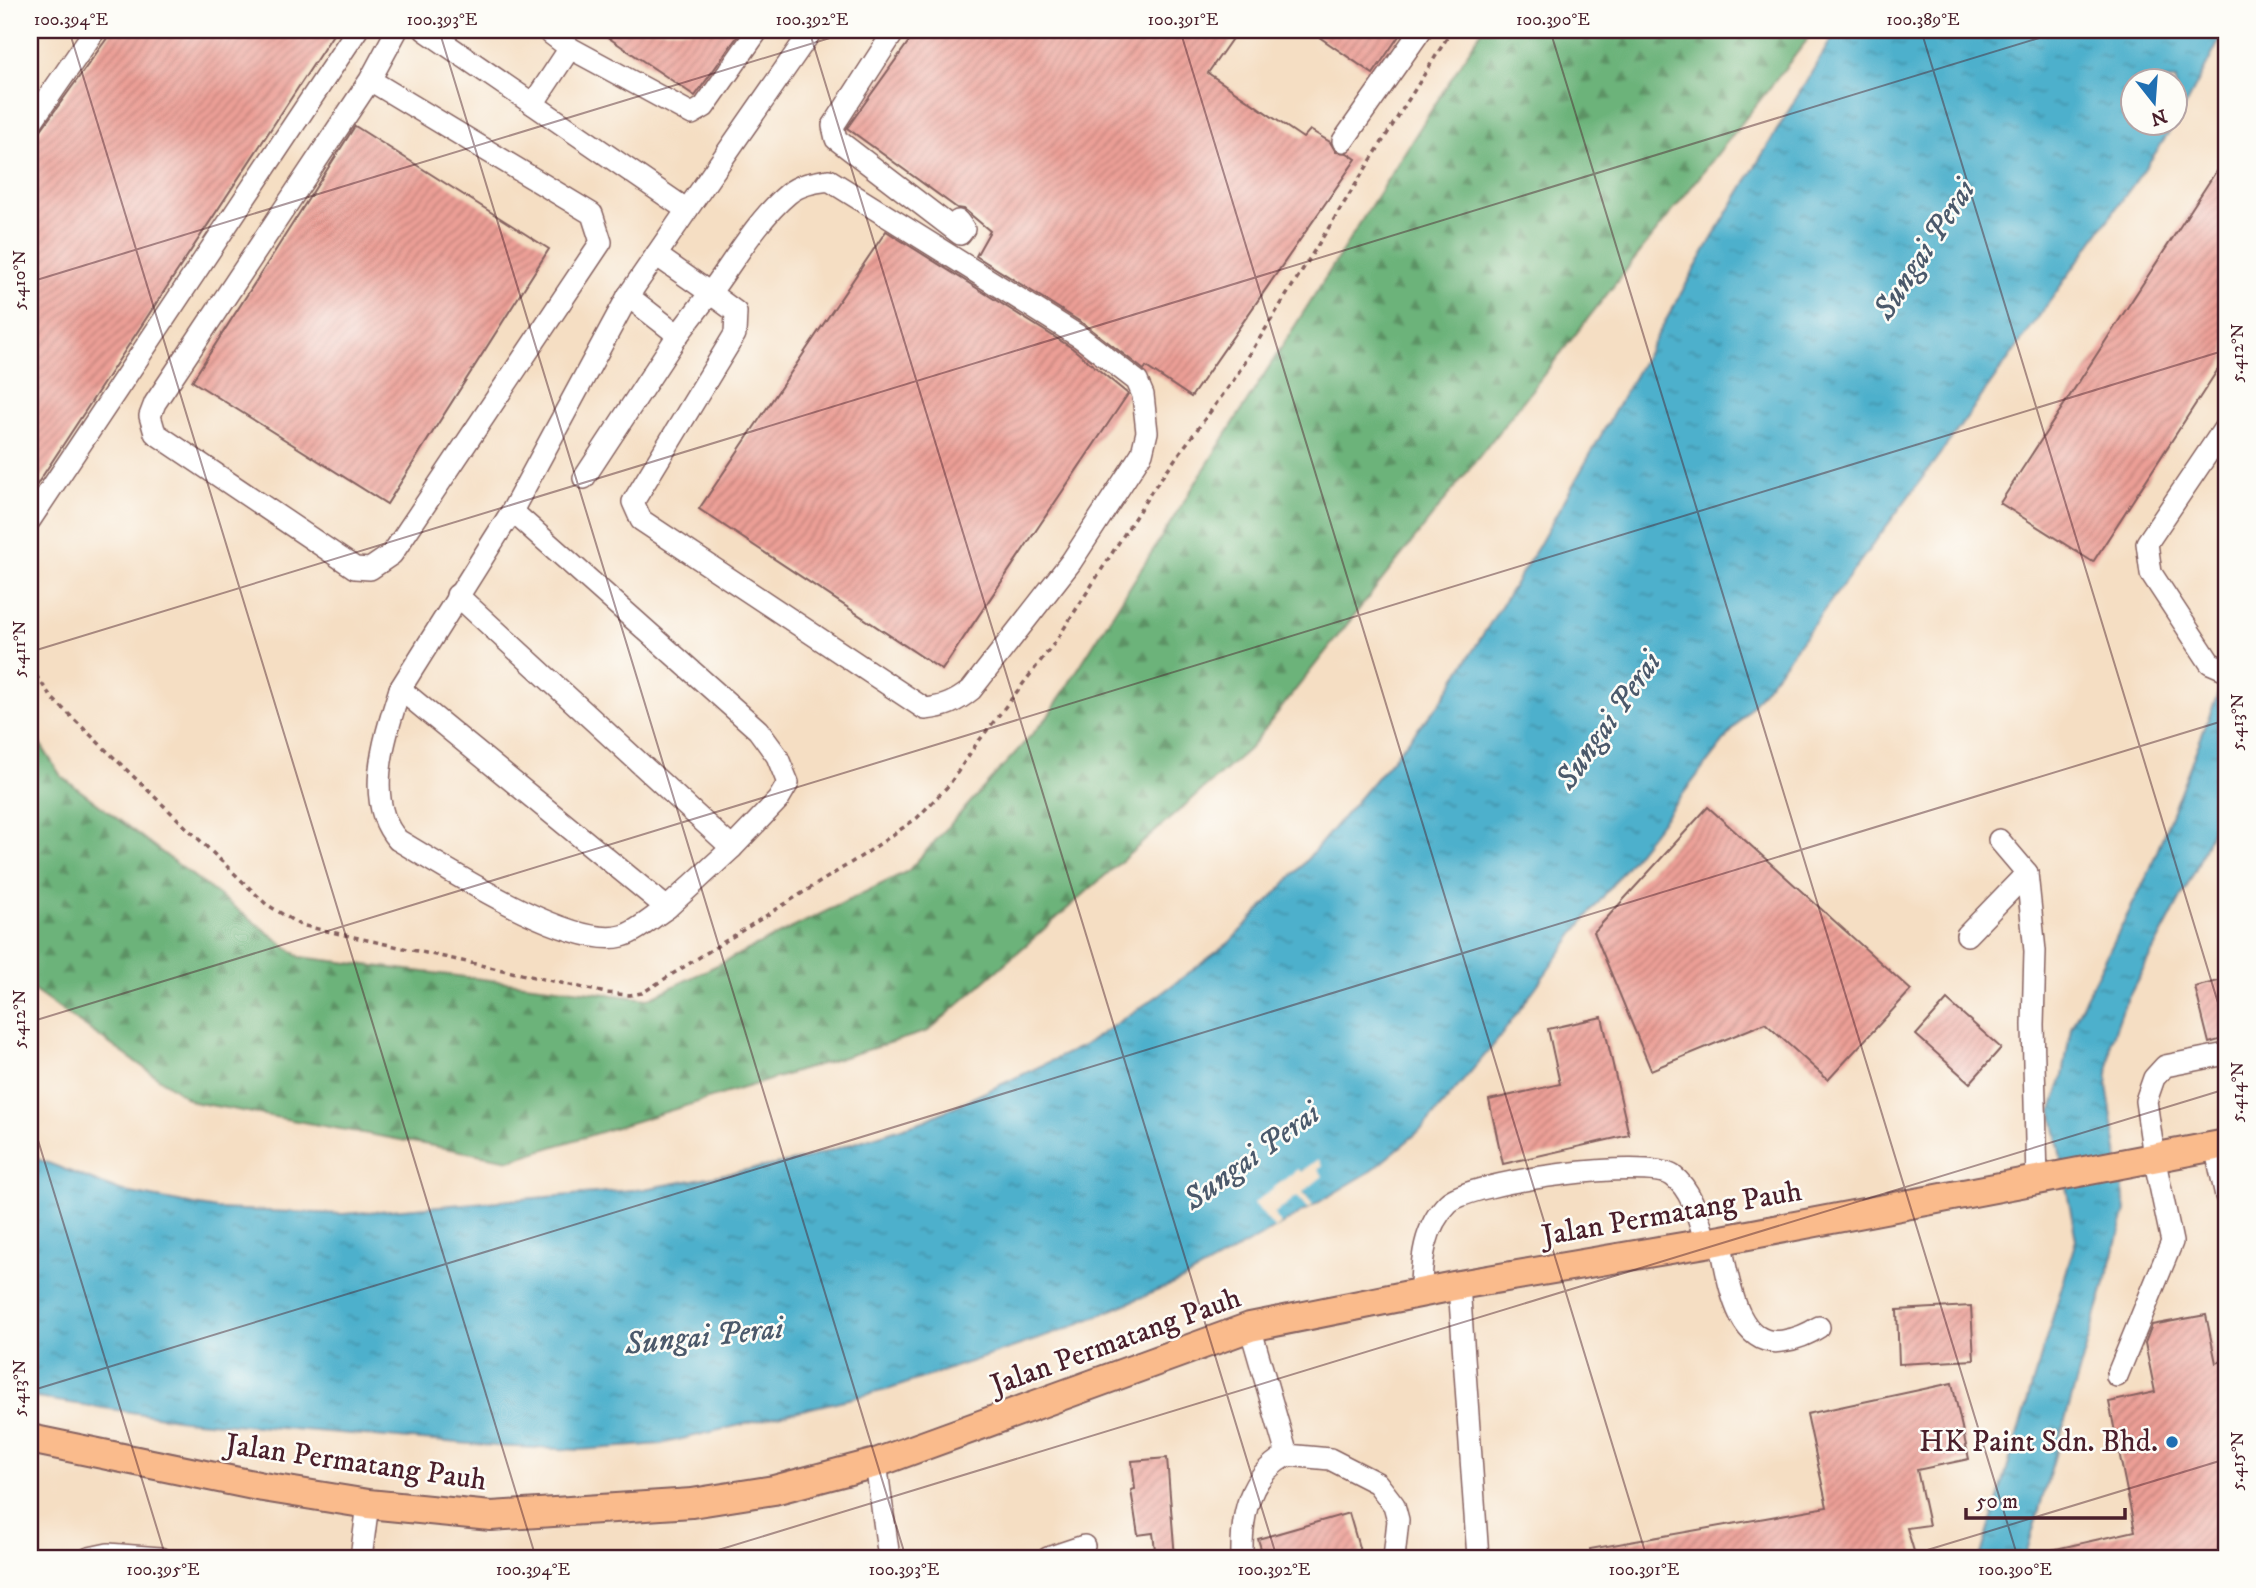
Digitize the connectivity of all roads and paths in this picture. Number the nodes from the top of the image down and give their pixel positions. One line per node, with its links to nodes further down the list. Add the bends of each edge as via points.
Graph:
1 (95, 30): 14 (street)
2 (357, 30): 25 (street)
3 (397, 30): 12 (street)
4 (425, 30): 13 (street)
5 (547, 30): 11 (street)
6 (758, 30): 11 (street, via 704,107 692,114)
7 (812, 30): 16 (street)
8 (895, 30): 17 (street, via 837,120 836,139 960,234 964,229)
9 (1421, 30): 15 (street)
10 (1452, 30): 27 (path, via 1233,381 1153,489 1056,641 950,785 918,818 866,854 642,993 606,993 300,925 266,904 52,698)
11 (570, 48): 13 (street)
12 (370, 80): 12 (street, via 150,416 155,432 355,568 370,569 393,554 601,242 592,214)
13 (533, 104): 16 (street)
14 (30, 124)
15 (1343, 141)
16 (687, 210): 18 (street)
17 (958, 221)
18 (656, 255): 19 (street); 20 (street)
19 (710, 293): 19 (street, via 788,193 804,184 829,180 1080,337 1137,382 1147,412 1142,453 1071,562 958,701 925,709 635,512 633,502 735,334 736,312); 21 (street)
20 (628, 296): 21 (street); 24 (street)
21 (678, 335): 23 (street)
22 (2226, 426): 28 (street, via 2147,543 2151,573)
23 (584, 478)
24 (512, 511): 26 (street); 31 (street, via 758,730 777,756 788,783 778,800)
25 (30, 520)
26 (457, 595): 29 (street); 31 (street)
27 (30, 667)
28 (2218, 667)
29 (400, 689): 33 (street); 33 (street, via 378,794 386,828 398,840 527,914 586,934 622,936)
30 (1999, 840): 32 (street)
31 (732, 848): 33 (street)
32 (2027, 873): 34 (street); 38 (street, via 2035,951 2033,1025)
33 (667, 908)
34 (1967, 935)
35 (2226, 1054): 37 (street, via 2165,1066 2154,1078 2146,1101)
36 (2221, 1145): 37 (main road, Jalan Permatang Pauh); 39 (street)
37 (2154, 1157): 38 (main road, Jalan Permatang Pauh); 45 (street, via 2172,1242)
38 (2042, 1178): 40 (main road, Jalan Permatang Pauh)
39 (2226, 1196)
40 (1713, 1241): 41 (main road, Jalan Permatang Pauh); 42 (street, via 1686,1190 1664,1171 1635,1168 1499,1184 1465,1192 1448,1203 1423,1245); 43 (street, via 1743,1322 1755,1334 1776,1343 1802,1337)
41 (1459, 1285): 42 (main road, Jalan Permatang Pauh); 58 (street)
42 (1421, 1293): 44 (main road, Jalan Permatang Pauh)
43 (1819, 1326)
44 (1250, 1327): 47 (street); 48 (main road, Jalan Permatang Pauh)
45 (2118, 1376)
46 (30, 1439): 49 (main road, Jalan Permatang Pauh)
47 (1287, 1455): 56 (street, via 1270,1464 1256,1480 1247,1502); 57 (street, via 1330,1459 1377,1483 1394,1505 1398,1520)
48 (876, 1463): 49 (main road, Jalan Permatang Pauh, via 774,1489 692,1503 491,1516); 54 (street)
49 (368, 1504): 53 (street)
50 (1084, 1546): 55 (street)
51 (89, 1558): 52 (street)
52 (160, 1558)
53 (361, 1558)
54 (889, 1558)
55 (1048, 1558)
56 (1242, 1558)
57 (1394, 1558)
58 (1478, 1558)

